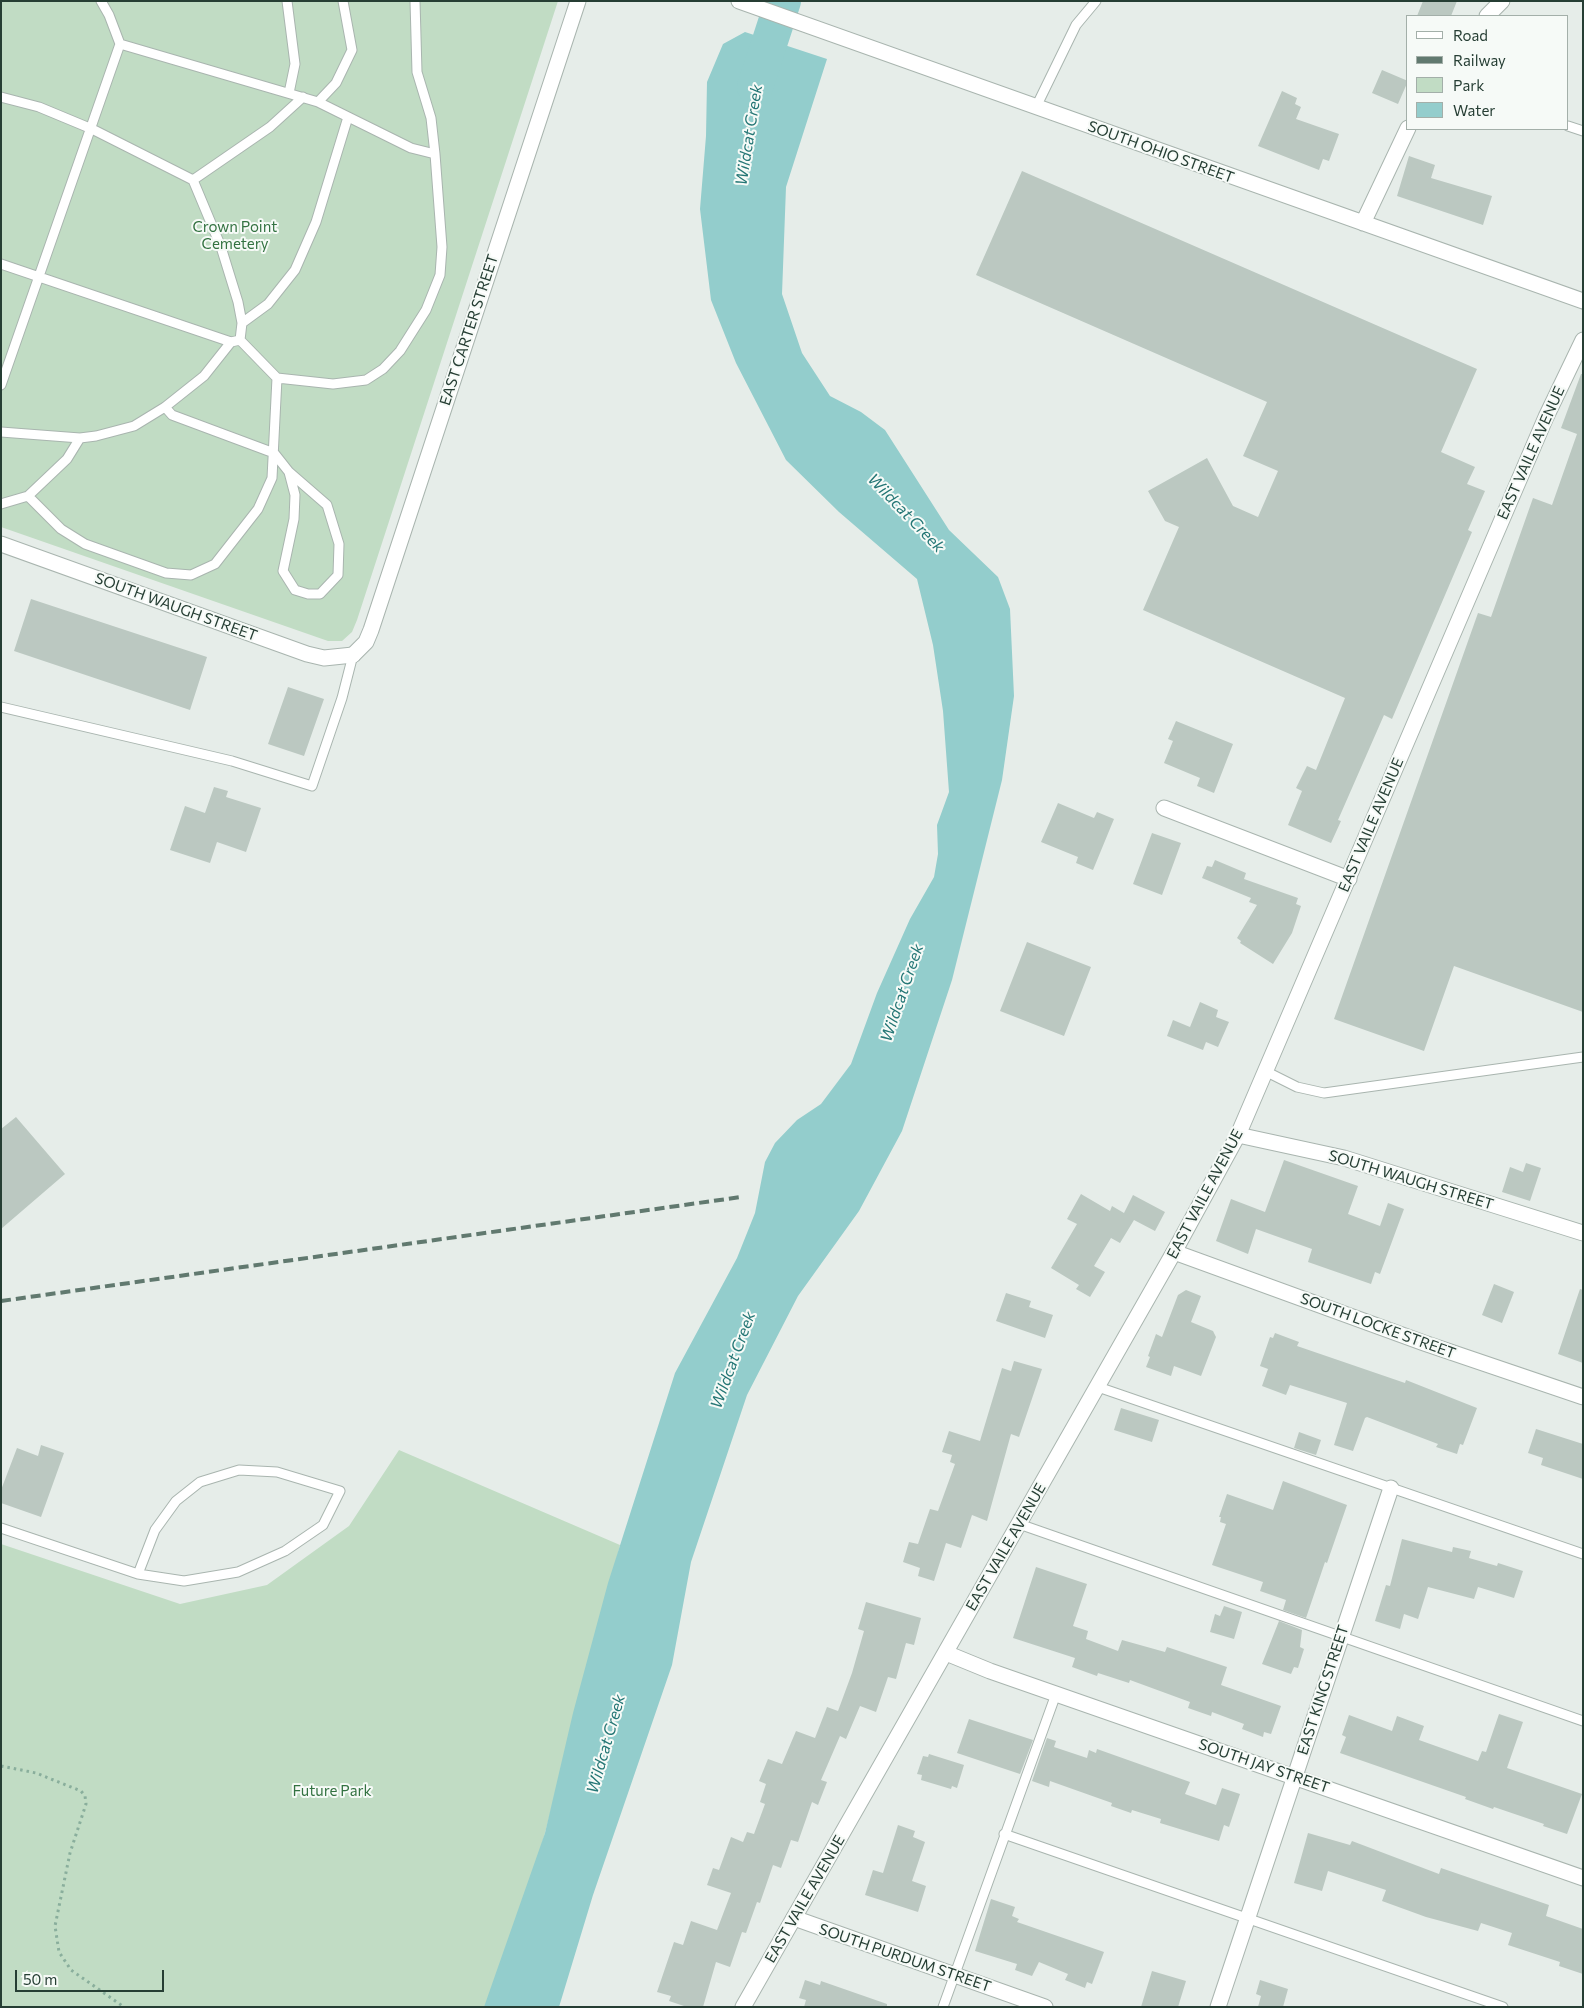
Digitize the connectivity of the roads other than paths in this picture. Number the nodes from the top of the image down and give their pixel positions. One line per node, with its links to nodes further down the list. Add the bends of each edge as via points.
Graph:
1 (101, 1): 10 (lane, via 110,15)
2 (287, 1): 11 (lane, via 295,64)
3 (343, 1): 14 (lane, via 352,50 336,83)
4 (415, 1): 21 (lane, via 417,72 431,118)
5 (578, 1): 40 (street, EAST CARTER STREET, via 371,630 366,642)
6 (740, 1): 15 (street, SOUTH OHIO STREET)
7 (1096, 1): 15 (lane, via 1076,25)
8 (1502, 1): 9 (street)
9 (1488, 15)
10 (120, 44): 11 (lane); 18 (lane)
11 (289, 93): 13 (lane)
12 (1, 97): 18 (lane, via 39,106)
13 (303, 97): 14 (lane); 22 (lane, via 270,127)
14 (318, 102): 16 (lane)
15 (1036, 107): 23 (street, SOUTH OHIO STREET)
16 (348, 116): 21 (lane, via 411,148); 27 (lane, via 316,222 295,270 268,304)
17 (1569, 126): 20 (lane)
18 (92, 129): 22 (lane); 25 (lane)
19 (1407, 130): 23 (street)
20 (1583, 131)
21 (435, 154): 30 (lane, via 442,247 440,275 426,310 400,351 383,369 366,380 332,384)
22 (193, 180): 27 (lane, via 221,247)
23 (1363, 223): 26 (street, SOUTH OHIO STREET)
24 (1, 264): 25 (lane)
25 (40, 278): 29 (lane); 31 (lane)
26 (1583, 301)
27 (242, 323): 29 (lane)
28 (1583, 340): 43 (street, EAST VAILE AVENUE, via 1546,417)
29 (236, 341): 30 (lane); 32 (lane, via 204,376)
30 (277, 378): 35 (lane)
31 (1, 385)
32 (165, 407): 34 (lane, via 134,426); 35 (lane, via 172,414)
33 (1, 432): 34 (lane)
34 (80, 438): 37 (lane, via 67,459)
35 (274, 453): 36 (lane); 37 (lane, via 272,478 258,510 215,564 191,576 166,574 85,544 61,529)
36 (289, 472): 36 (lane, via 327,505 340,544 338,574 320,594 295,590 283,571 294,519 295,495)
37 (28, 496): 38 (lane)
38 (1, 504)
39 (1, 544): 40 (street, SOUTH WAUGH STREET, via 307,654 324,658)
40 (353, 655): 41 (lane, via 312,786 232,761)
41 (1, 707)
42 (1164, 808): 43 (street)
43 (1349, 879): 45 (street, EAST VAILE AVENUE)
44 (1583, 1057): 45 (lane, via 1324,1093 1297,1087)
45 (1265, 1071): 46 (street, EAST VAILE AVENUE)
46 (1238, 1135): 47 (street, SOUTH WAUGH STREET, via 1344,1158); 48 (street, EAST VAILE AVENUE)
47 (1583, 1233)
48 (1174, 1252): 49 (street, EAST VAILE AVENUE); 50 (street, SOUTH LOCKE STREET)
49 (1098, 1387): 51 (lane); 52 (street, EAST VAILE AVENUE)
50 (1583, 1397)
51 (1391, 1488): 54 (lane); 56 (street, EAST KING STREET)
52 (1020, 1524): 56 (lane); 57 (street, EAST VAILE AVENUE)
53 (1, 1528): 55 (lane)
54 (1583, 1554)
55 (138, 1574): 55 (lane, via 184,1581 238,1572 285,1551 323,1525 340,1491 277,1472 239,1470 200,1482 176,1501 155,1530)
56 (1340, 1638): 59 (lane); 60 (street, EAST KING STREET)
57 (946, 1654): 58 (street, SOUTH JAY STREET); 64 (street, EAST VAILE AVENUE)
58 (1056, 1694): 60 (street, SOUTH JAY STREET); 61 (lane)
59 (1583, 1721)
60 (1294, 1777): 62 (street, SOUTH JAY STREET); 63 (street, EAST KING STREET)
61 (1004, 1834): 63 (lane); 65 (lane)
62 (1583, 1878)
63 (1248, 1917): 69 (street, EAST KING STREET); 70 (lane)
64 (794, 1918): 65 (street, SOUTH PURDUM STREET); 66 (street, EAST VAILE AVENUE)
65 (953, 1975): 67 (lane); 68 (street, SOUTH PURDUM STREET)
66 (743, 2007)
67 (943, 2007)
68 (1045, 2007)
69 (1218, 2007)
70 (1503, 2007)

